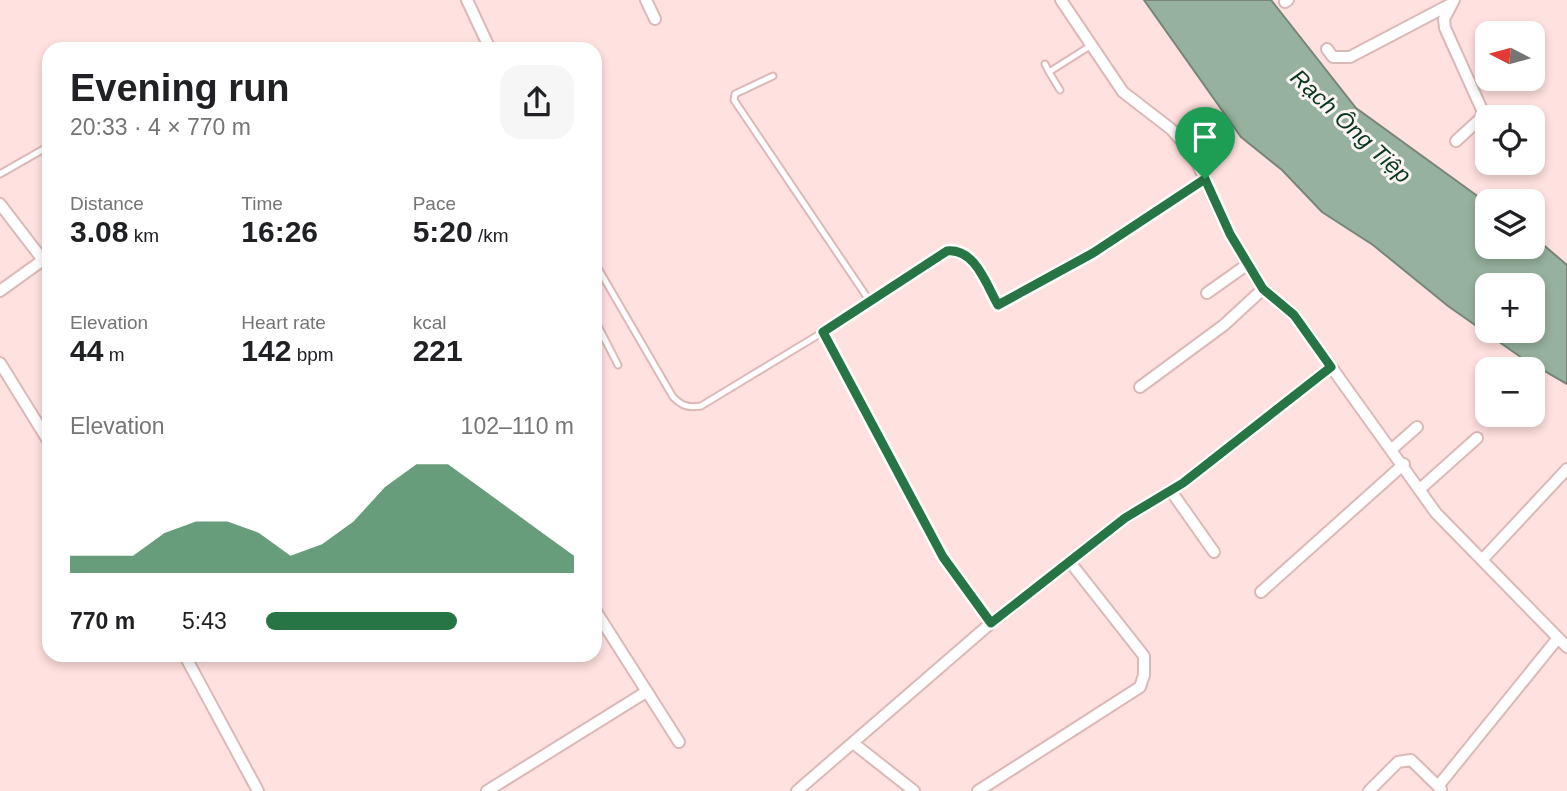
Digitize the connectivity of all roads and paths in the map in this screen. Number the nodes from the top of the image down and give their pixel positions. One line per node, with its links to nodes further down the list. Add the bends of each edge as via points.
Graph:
1 (467, 0): 6 (street)
2 (646, 0): 5 (street)
3 (1060, 0): 7 (street)
4 (1443, 3): 8 (street, via 1350,57 1333,57); 13 (street, via 1445,28 1483,112)
5 (655, 19)
6 (487, 42)
7 (1090, 46): 10 (lane); 16 (street, via 1123,92 1186,145)
8 (1327, 49)
9 (1045, 64): 10 (lane)
10 (1049, 72): 12 (lane)
11 (773, 76): 25 (lane, via 735,94 734,100)
12 (1060, 90)
13 (1456, 141)
14 (42, 150): 15 (lane)
15 (0, 174)
16 (1205, 179): 20 (street); 25 (lane, via 1093,253 998,305 968,254 957,250 937,255)
17 (0, 204): 18 (street)
18 (42, 254)
19 (42, 262): 23 (street)
20 (1248, 264): 22 (street); 24 (street)
21 (602, 275): 26 (lane, via 673,397 685,407 701,406)
22 (1263, 289): 30 (street, via 1294,315); 31 (street, via 1224,325)
23 (0, 291)
24 (1207, 293)
25 (869, 300): 26 (lane)
26 (823, 332): 45 (lane, via 943,557)
27 (602, 334): 29 (lane)
28 (0, 363): 33 (street)
29 (618, 365)
30 (1331, 367): 35 (street); 39 (street)
31 (1140, 387)
32 (1417, 427): 35 (street)
33 (42, 431)
34 (1477, 438): 38 (street)
35 (1392, 449): 36 (street)
36 (1404, 464): 38 (street); 43 (street)
37 (1567, 470): 41 (street)
38 (1420, 489): 41 (street, via 1436,513)
39 (1171, 491): 40 (street); 42 (street, via 1125,518)
40 (1214, 552)
41 (1482, 561): 46 (street)
42 (1070, 562): 45 (street); 57 (street, via 1144,656 1140,687)
43 (1261, 592)
44 (602, 621): 49 (street)
45 (991, 623): 51 (street)
46 (1558, 638): 47 (street); 52 (street)
47 (1567, 646)
48 (188, 662): 53 (street)
49 (646, 692): 50 (street); 54 (street)
50 (678, 742)
51 (853, 743): 55 (street); 56 (street)
52 (1441, 788): 58 (street, via 1411,760 1398,762)
53 (258, 791)
54 (487, 791)
55 (797, 791)
56 (914, 791)
57 (978, 791)
58 (1369, 791)

